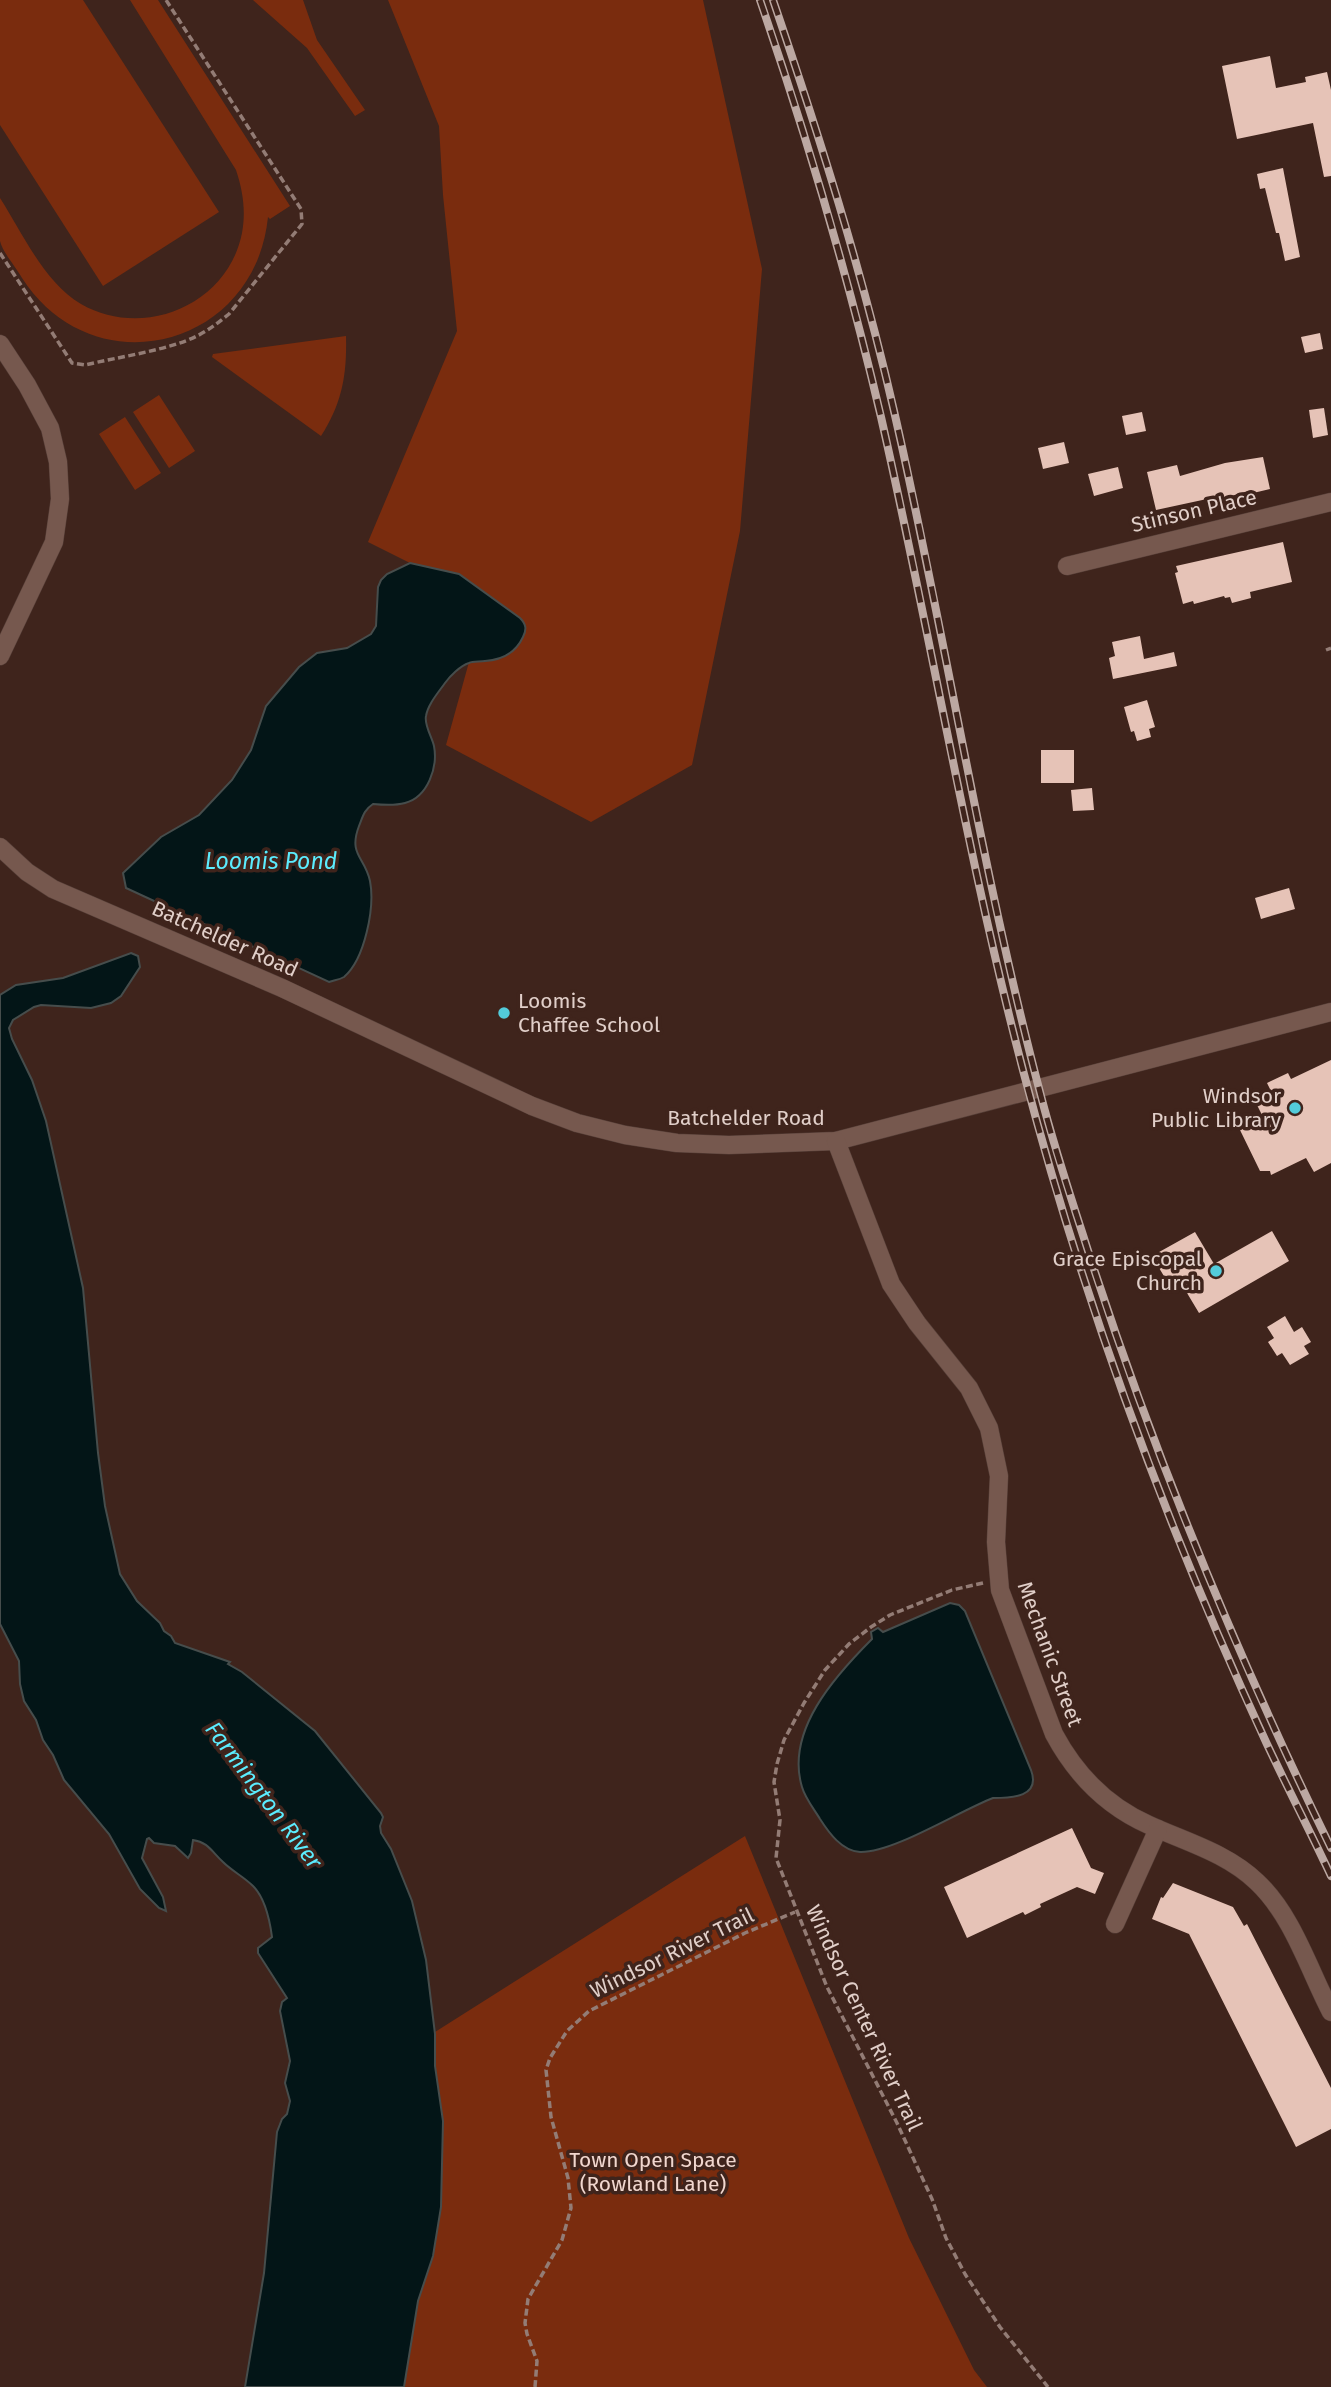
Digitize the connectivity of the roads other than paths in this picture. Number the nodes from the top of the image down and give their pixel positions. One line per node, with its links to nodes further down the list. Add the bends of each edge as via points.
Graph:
1 (0, 344): 4 (street, via 50,428 60,499 54,542)
2 (1331, 502): 3 (street, Stinson Place)
3 (1067, 566)
4 (0, 656)
5 (0, 847): 7 (street, Batchelder Road, via 53,888 577,1123 677,1143)
6 (1331, 1012): 7 (street, Batchelder Road)
7 (836, 1141): 8 (street, Mechanic Street, via 891,1283 969,1388 989,1428 999,1476 998,1579 1054,1734 1092,1788)
8 (1158, 1829): 9 (street); 10 (street, Mechanic Street, via 1218,1854 1258,1883 1287,1922)
9 (1115, 1924)
10 (1331, 2012)

